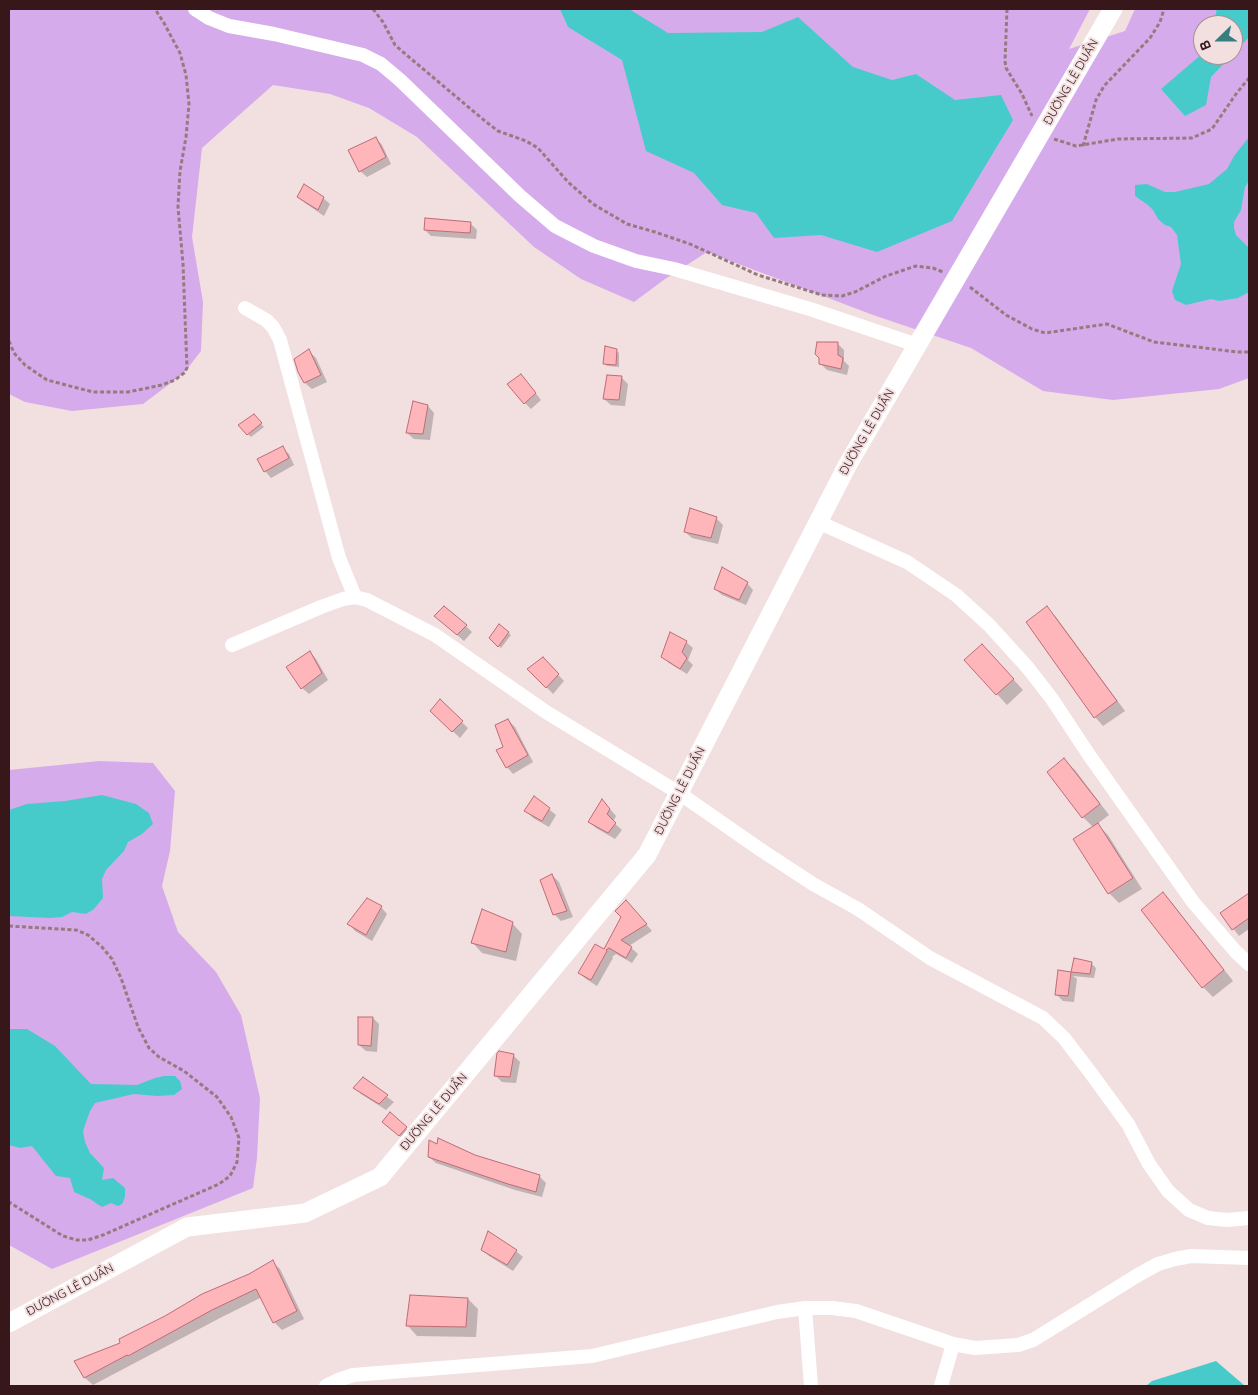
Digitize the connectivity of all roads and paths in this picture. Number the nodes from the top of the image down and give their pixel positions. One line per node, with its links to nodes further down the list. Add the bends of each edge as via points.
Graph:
1 (155, 9): 12 (path, via 180,53 189,104 178,207 187,368 175,380 162,384 128,392 93,392 47,380 25,365 14,353)
2 (195, 9): 13 (street, via 229,26 363,55 381,64 555,226 594,246)
3 (373, 9): 10 (path, via 403,52 491,126 538,148 592,204 627,224 690,244 758,275 822,295 842,296 856,292 886,276 916,266)
4 (1007, 9): 8 (path, via 1006,68)
5 (1113, 9): 8 (main road, ĐƯỜNG LÊ DUẨN)
6 (1164, 9): 9 (path, via 1150,38 1104,86 1096,100)
7 (1249, 78): 9 (path, via 1212,129 1199,136 1118,139)
8 (1041, 133): 9 (path, via 1066,144); 10 (main road, ĐƯỜNG LÊ DUẨN)
9 (1083, 146)
10 (957, 277): 13 (main road, ĐƯỜNG LÊ DUẨN); 14 (path, via 1006,315 1045,333 1107,324 1154,342)
11 (245, 308): 16 (street, via 274,327 280,340 339,558)
12 (9, 340)
13 (917, 345): 15 (main road, ĐƯỜNG LÊ DUẨN)
14 (1249, 352)
15 (818, 522): 18 (main road, ĐƯỜNG LÊ DUẨN); 20 (street, via 906,562 956,595 989,626 1052,699 1193,902)
16 (356, 597): 17 (street); 18 (street, via 435,635 546,712)
17 (232, 645)
18 (679, 793): 22 (street, via 761,850 858,909 930,958 1043,1018 1064,1038 1128,1124 1168,1191 1189,1210 1208,1218); 25 (main road, ĐƯỜNG LÊ DUẨN, via 647,855 380,1177 305,1213 187,1227)
19 (9, 926): 21 (path, via 76,930 102,947 121,978 149,1048 217,1097 231,1117 238,1138 237,1162 230,1176 88,1240 64,1236)
20 (1249, 964)
21 (9, 1202)
22 (1249, 1218)
23 (1249, 1258): 26 (street, via 1175,1258 1138,1275 1033,1340 996,1348)
24 (805, 1308): 26 (street, via 856,1311); 27 (street, via 592,1356 353,1375); 28 (street)
25 (9, 1323)
26 (952, 1344): 29 (street)
27 (326, 1386)
28 (811, 1386)
29 (941, 1386)

